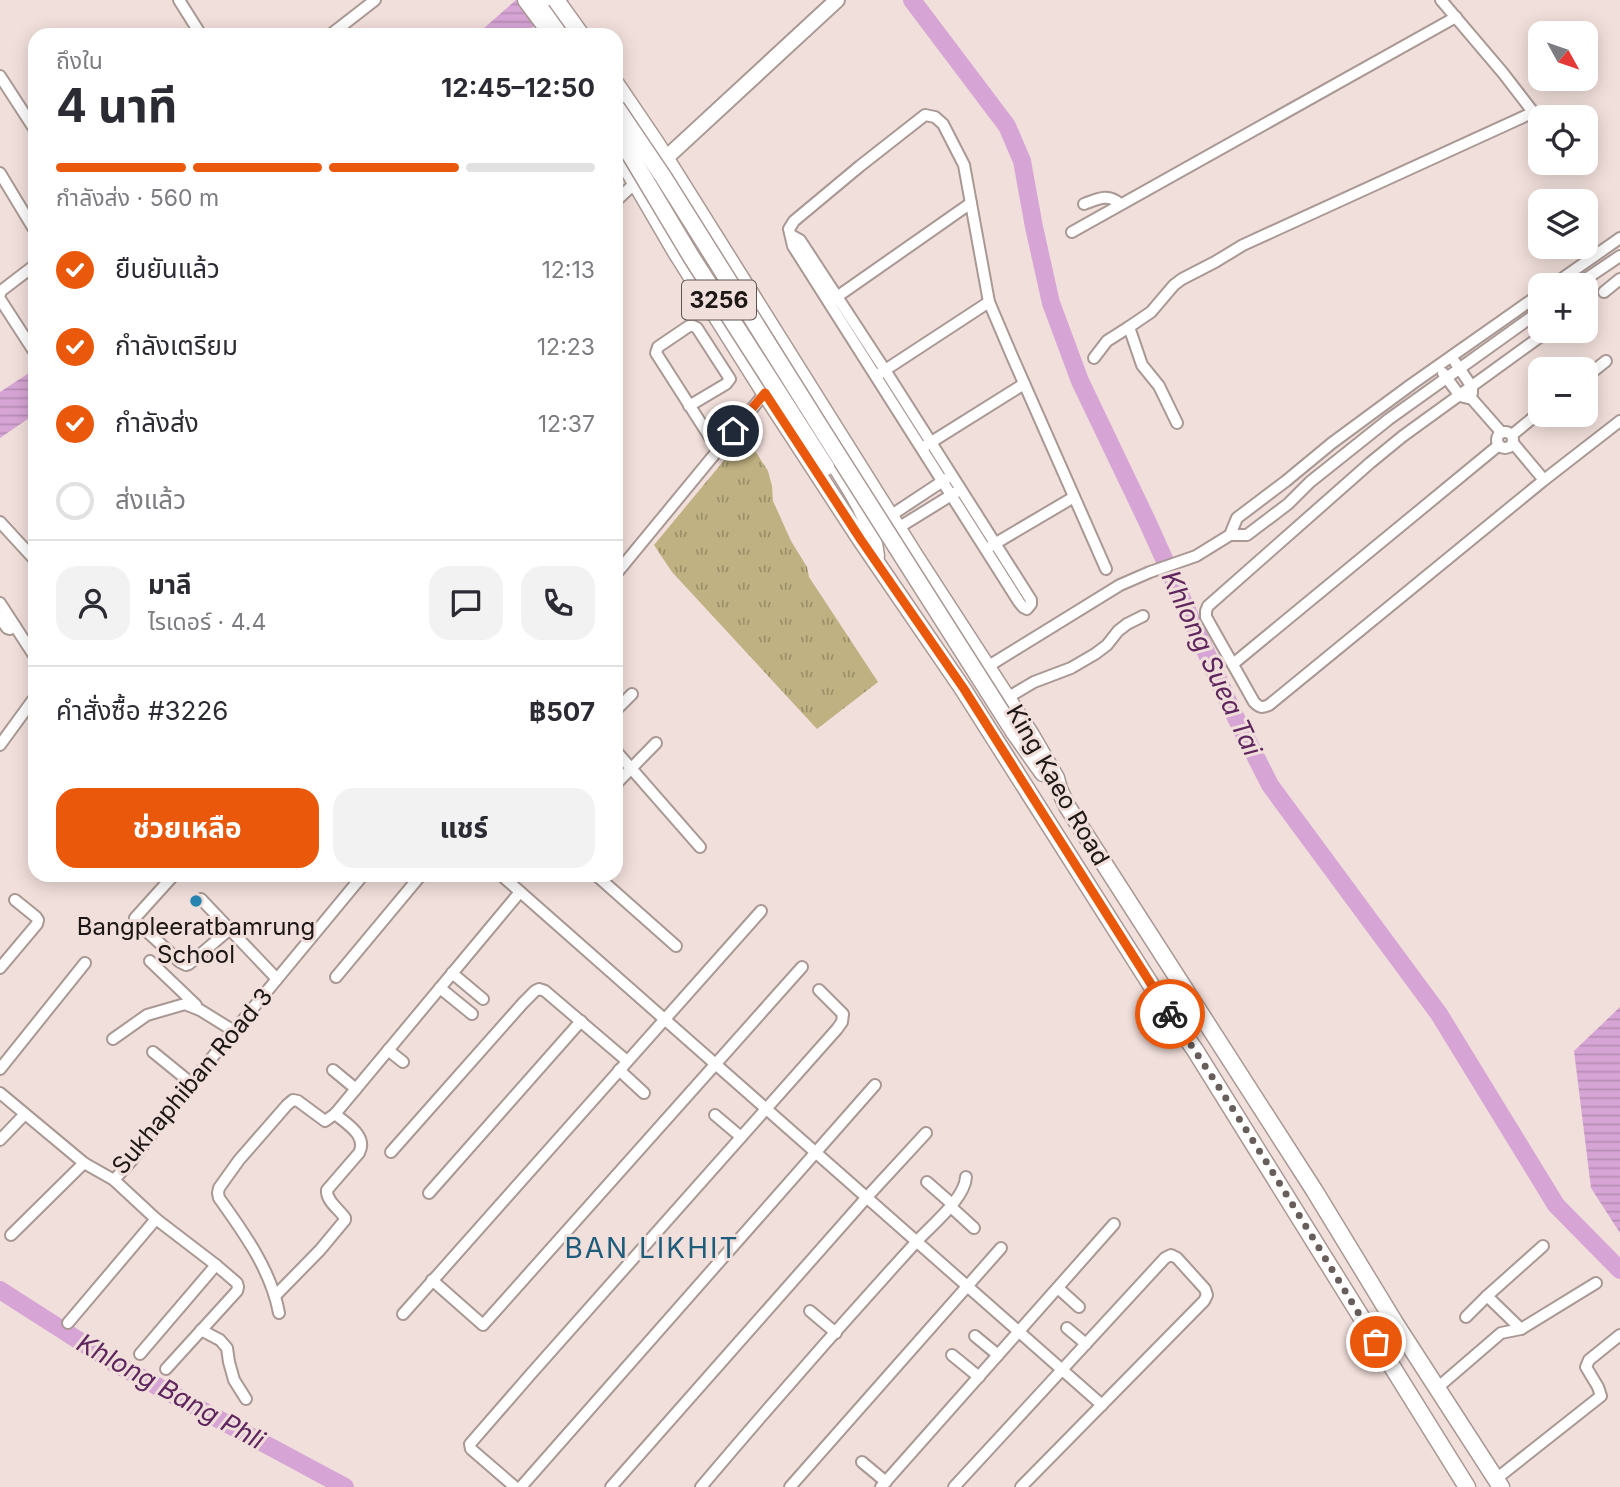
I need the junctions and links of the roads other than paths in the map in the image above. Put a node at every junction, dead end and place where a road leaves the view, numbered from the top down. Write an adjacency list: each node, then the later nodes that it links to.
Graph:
1 (179, 0): 10 (street)
2 (374, 0): 11 (street)
3 (514, 0): 12 (main road)
4 (526, 0): 13 (main road)
5 (541, 0): 14 (main road)
6 (556, 0): 15 (main road, bridge)
7 (837, 0): 26 (main road)
8 (1441, 0): 9 (street)
9 (1456, 17): 19 (street); 31 (street)
10 (197, 28)
11 (339, 28)
12 (533, 28)
13 (547, 28)
14 (563, 28)
15 (578, 28)
16 (623, 80): 24 (main road)
17 (2, 82): 22 (street)
18 (623, 105): 24 (main road, King Kaeo Road / 3256)
19 (1528, 105)
20 (623, 106): 102 (main road, 3256, bridge)
21 (1528, 120): 46 (street)
22 (28, 121)
23 (623, 143): 80 (main road, 3256, bridge)
24 (656, 143): 26 (main road, King Kaeo Road / 3256)
25 (623, 149): 80 (main road, 3256)
26 (666, 158): 78 (main road, King Kaeo Road / 3256)
27 (626, 170): 59 (main road, King Kaeo Road / 3256)
28 (0, 173): 32 (street)
29 (971, 203): 42 (street); 42 (street); 43 (street)
30 (1084, 204): 31 (street)
31 (1120, 204): 33 (street)
32 (28, 219)
33 (1072, 232)
34 (1620, 238): 37 (street)
35 (1620, 256): 38 (street)
36 (28, 270): 41 (street)
37 (1570, 273)
38 (1595, 273)
39 (1620, 279): 40 (street)
40 (1604, 292)
41 (0, 297): 47 (street)
42 (833, 300): 55 (street)
43 (989, 302): 55 (street); 57 (street)
44 (1528, 303): 49 (street)
45 (1528, 319): 53 (street)
46 (1129, 327): 50 (street); 65 (street)
47 (28, 341)
48 (1532, 343): 58 (street)
49 (1452, 357): 52 (street); 53 (street)
50 (1094, 358)
51 (1605, 361): 54 (street)
52 (1439, 366): 56 (street); 71 (street)
53 (1459, 367): 56 (street); 58 (street)
54 (1598, 367)
55 (881, 373): 67 (street)
56 (1446, 377): 60 (street); 74 (street)
57 (1024, 384): 67 (street); 75 (street)
58 (1472, 387): 60 (street); 61 (street)
59 (765, 393): 68 (street); 83 (main road, King Kaeo Road / 3256)
60 (1460, 396): 61 (street); 91 (street)
61 (1472, 399): 66 (street)
62 (690, 407): 62 (street); 68 (street)
63 (1528, 421): 66 (street)
64 (1620, 421): 70 (street)
65 (1177, 423)
66 (1508, 437): 70 (street); 91 (street)
67 (926, 445): 69 (street)
68 (718, 450): 84 (street)
69 (947, 478): 72 (street); 73 (street)
70 (1544, 480): 91 (street)
71 (1286, 481): 74 (street); 79 (street)
72 (956, 492): 76 (street); 81 (street)
73 (927, 493): 76 (street); 78 (street)
74 (1296, 496): 79 (street)
75 (1074, 497): 81 (street); 85 (street)
76 (934, 505): 78 (street)
77 (0, 522): 82 (street)
78 (894, 522): 92 (main road, King Kaeo Road / 3256)
79 (1230, 535): 92 (street)
80 (873, 540): 83 (main road, 3256)
81 (990, 547): 81 (street)
82 (28, 552)
83 (876, 562): 195 (main road, King Kaeo Road / 3256)
84 (623, 565)
85 (1107, 569)
86 (0, 603): 89 (street)
87 (1143, 616): 94 (street)
88 (0, 618): 89 (street)
89 (15, 626): 90 (street)
90 (28, 646)
91 (1233, 664)
92 (987, 667): 94 (main road, King Kaeo Road / 3256)
93 (632, 694): 95 (street)
94 (1007, 698): 102 (main road, King Kaeo Road / 3256)
95 (623, 703)
96 (28, 707): 98 (street)
97 (656, 743): 100 (street)
98 (0, 745)
99 (623, 760): 100 (street)
100 (630, 769): 101 (street); 103 (street)
101 (623, 776)
102 (1062, 797): 191 (main road, King Kaeo Road / 3256)
103 (700, 848)
104 (167, 882): 113 (street)
105 (357, 882): 121 (street, Sukhaphiban Road 3)
106 (415, 882): 120 (street)
107 (509, 882): 109 (street)
108 (604, 882): 114 (street)
109 (520, 892): 119 (street); 127 (street)
110 (201, 899): 113 (street)
111 (15, 900): 118 (street)
112 (761, 911): 127 (street)
113 (230, 929): 121 (street)
114 (676, 946)
115 (150, 961): 125 (street)
116 (85, 963): 136 (street)
117 (802, 967): 135 (street)
118 (0, 968)
119 (452, 973): 122 (street); 124 (street)
120 (336, 977)
121 (277, 979): 129 (street, Sukhaphiban Road 3)
122 (440, 988): 126 (street); 131 (street)
123 (818, 990): 144 (street)
124 (483, 999)
125 (200, 1010): 129 (street); 130 (street)
126 (472, 1014)
127 (665, 1019): 133 (street); 135 (street)
128 (581, 1021): 133 (street); 151 (street); 157 (street)
129 (234, 1031): 139 (street, Sukhaphiban Road 3)
130 (113, 1039)
131 (388, 1050): 134 (street); 141 (street)
132 (153, 1052): 139 (street)
133 (628, 1061): 138 (street)
134 (403, 1062)
135 (717, 1065): 144 (street); 168 (street)
136 (0, 1069)
137 (333, 1070): 141 (street)
138 (619, 1070): 143 (street); 168 (street)
139 (191, 1083): 155 (street, Sukhaphiban Road 3)
140 (876, 1085): 152 (street)
141 (356, 1089): 146 (street)
142 (0, 1093): 145 (street, Sukhaphiban Road 3)
143 (644, 1093)
144 (766, 1108): 149 (street); 152 (street)
145 (25, 1114): 150 (street); 153 (street, Sukhaphiban Road 3)
146 (335, 1114): 172 (street); 172 (street)
147 (715, 1115): 149 (street)
148 (926, 1133): 158 (street)
149 (741, 1137): 202 (street)
150 (0, 1140)
151 (391, 1152)
152 (816, 1152): 158 (street); 203 (street)
153 (84, 1163): 155 (street, Sukhaphiban Road 3); 163 (street)
154 (966, 1177): 159 (street)
155 (114, 1180): 160 (street)
156 (928, 1182): 159 (street)
157 (429, 1193)
158 (867, 1197): 164 (street); 204 (street)
159 (951, 1205): 162 (street); 164 (street)
160 (156, 1219): 167 (street); 179 (street)
161 (1114, 1224): 171 (street)
162 (974, 1228)
163 (11, 1235)
164 (917, 1241): 170 (street); 184 (street)
165 (1543, 1247): 173 (street)
166 (1001, 1248): 170 (street)
167 (216, 1265): 182 (street); 188 (street)
168 (432, 1280): 177 (street)
169 (1596, 1283): 181 (street)
170 (968, 1286): 183 (street); 206 (street)
171 (1058, 1288): 174 (street); 183 (street)
172 (276, 1295): 176 (street)
173 (1487, 1296): 178 (street); 181 (street)
174 (1079, 1307)
175 (810, 1311): 184 (street)
176 (279, 1313)
177 (403, 1314)
178 (1466, 1317)
179 (68, 1322)
180 (1068, 1328): 187 (street)
181 (1521, 1329): 196 (street)
182 (201, 1330): 192 (street); 197 (street)
183 (1019, 1331): 190 (street); 193 (street)
184 (836, 1333): 205 (street)
185 (1620, 1335): 200 (street)
186 (975, 1336): 190 (street)
187 (1086, 1345): 193 (street); 198 (street)
188 (141, 1354)
189 (953, 1355): 194 (street)
190 (998, 1355): 194 (street)
191 (1423, 1368): 195 (main road); 196 (main road, King Kaeo Road / 3256)
192 (166, 1369)
193 (1062, 1370): 198 (street); 207 (street)
194 (979, 1377): 201 (street)
195 (1402, 1383): 209 (main road, King Kaeo Road / 3256)
196 (1436, 1389): 200 (main road, King Kaeo Road / 3256)
197 (246, 1399)
198 (1102, 1405): 208 (street)
199 (862, 1462): 201 (street)
200 (1498, 1483)
201 (884, 1485)
202 (515, 1487)
203 (521, 1487)
204 (611, 1487)
205 (701, 1487)
206 (790, 1487)
207 (954, 1487)
208 (1021, 1487)
209 (1467, 1487)

